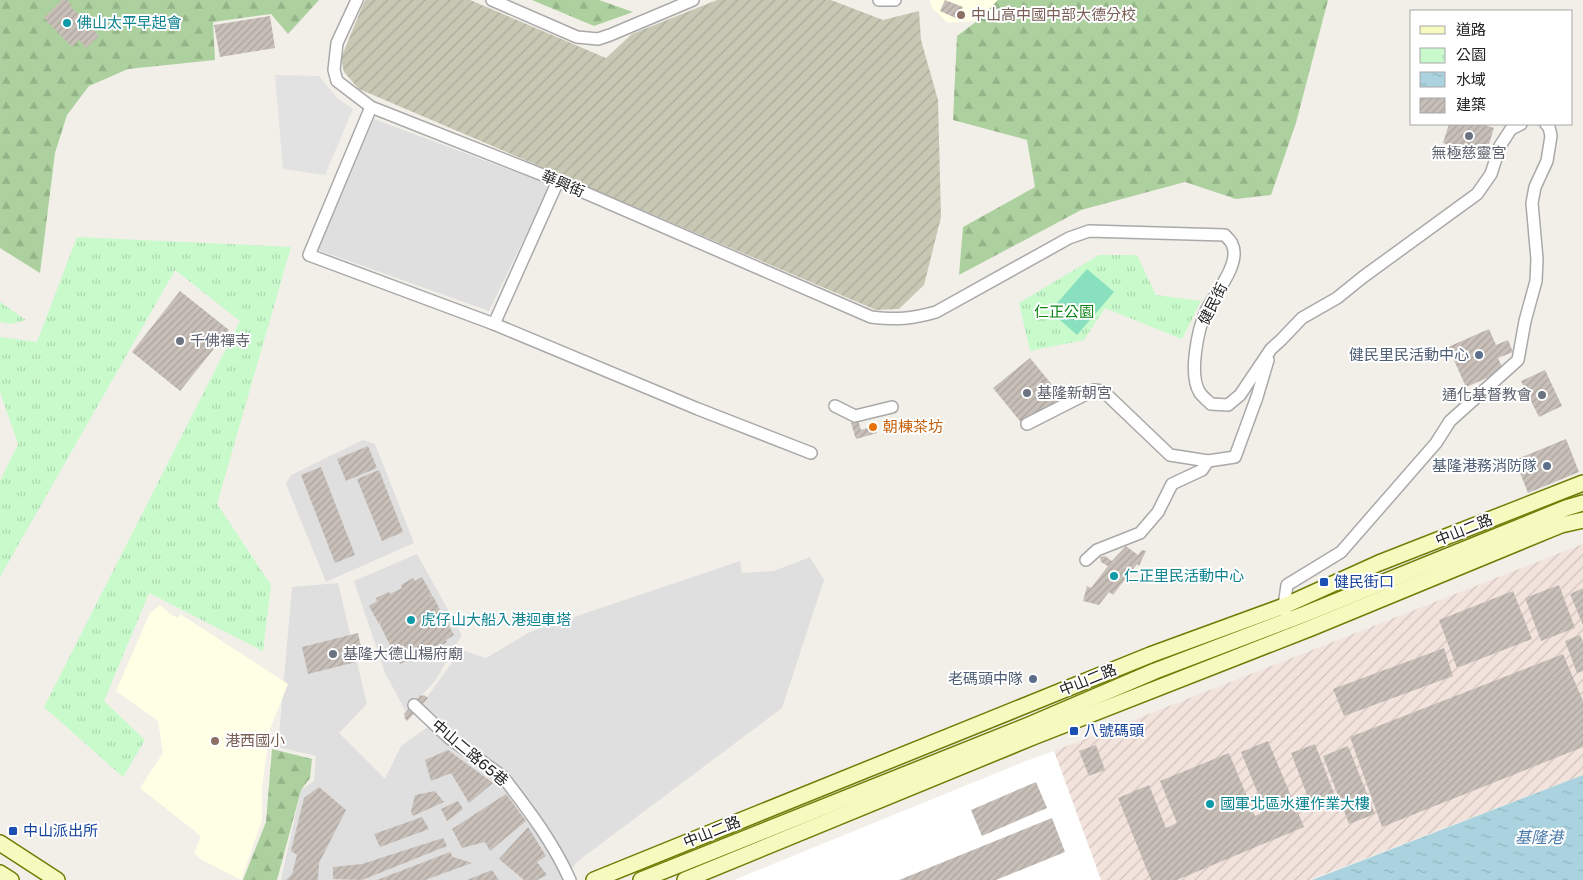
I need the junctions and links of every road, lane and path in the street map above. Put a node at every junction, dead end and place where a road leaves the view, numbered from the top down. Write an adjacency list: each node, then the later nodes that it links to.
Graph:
1 (357, 0): 6 (street, 華興街)
2 (492, 0): 3 (street)
3 (693, 0)
4 (879, 0): 5 (street)
5 (895, 0)
6 (371, 107): 9 (street, 華興街); 11 (street)
7 (1519, 125): 12 (street, 健民街)
8 (1548, 125): 22 (street)
9 (558, 181): 10 (street, 華興街); 11 (street)
10 (872, 317): 12 (street, 健民街)
11 (494, 324): 16 (street)
12 (1271, 349): 17 (street)
13 (835, 406): 14 (street)
14 (892, 407)
15 (1027, 424): 17 (street)
16 (811, 453)
17 (1208, 461): 21 (street)
18 (1583, 483): 22 (street, 中山二路)
19 (1583, 503): 22 (street, 中山二路)
20 (1583, 520): 22 (street, 中山二路)
21 (1086, 560)
22 (1288, 620): 29 (street, 中山二路); 30 (street, 中山二路); 31 (street)
23 (414, 705): 28 (street, 中山二路65巷)
24 (0, 843): 27 (street)
25 (0, 873): 26 (street)
26 (11, 880)
27 (57, 880)
28 (570, 880)
29 (594, 880)
30 (641, 880)
31 (685, 880)

